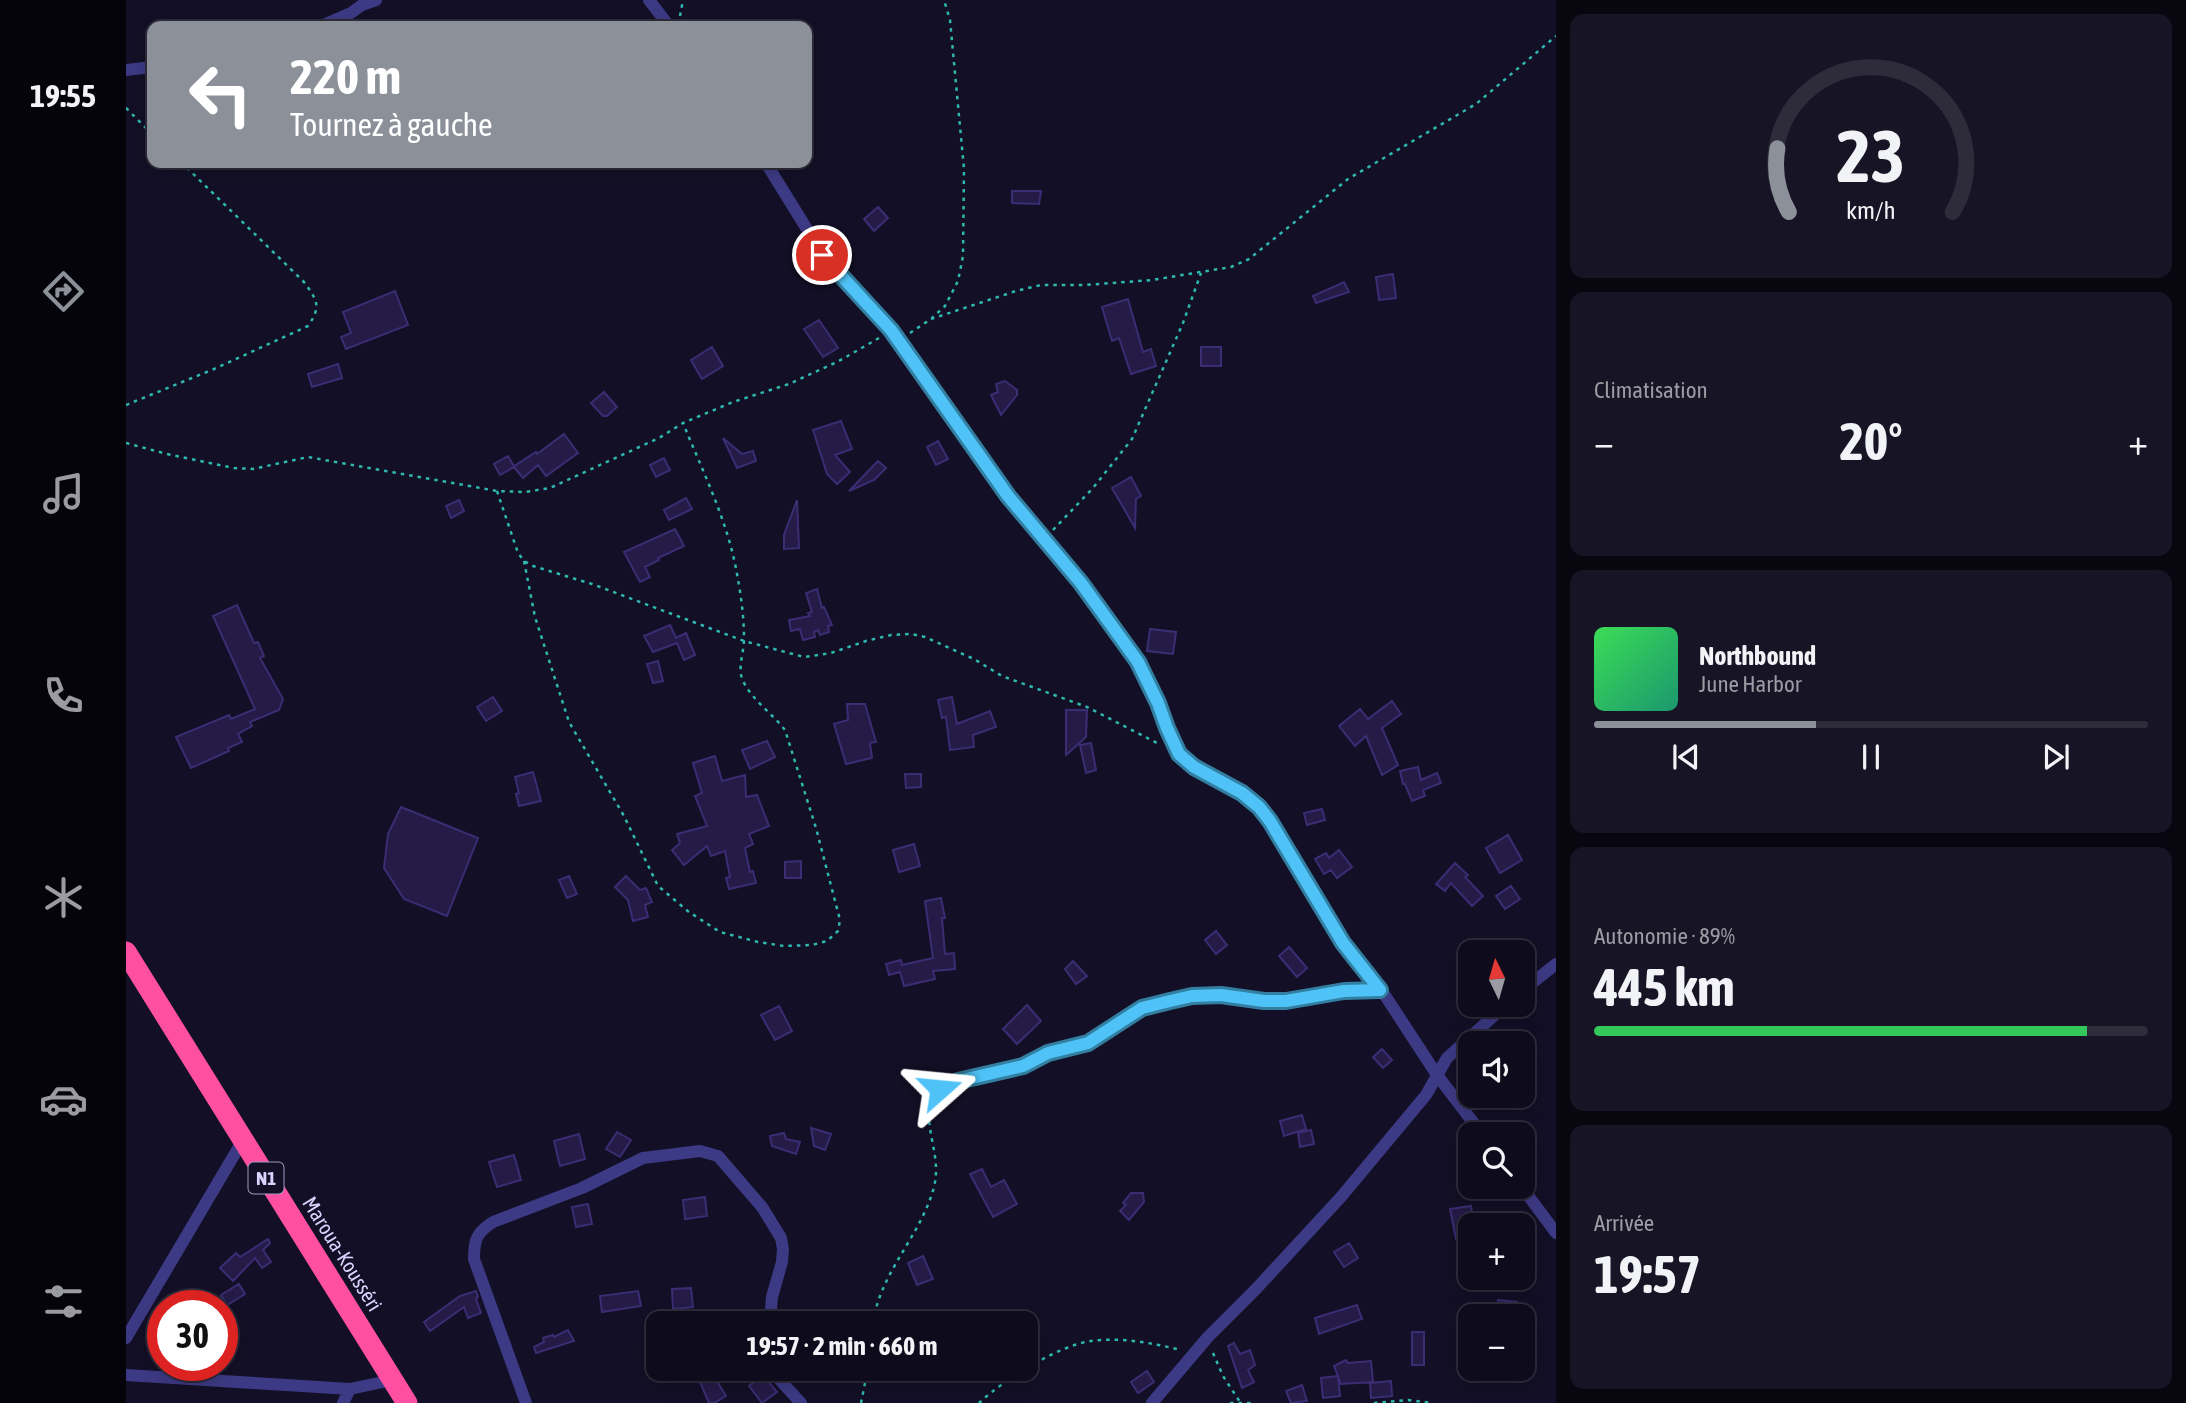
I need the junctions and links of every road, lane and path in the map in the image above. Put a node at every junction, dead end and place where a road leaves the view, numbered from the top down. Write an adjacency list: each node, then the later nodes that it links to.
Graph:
1 (376, 0): 5 (street)
2 (649, 0): 6 (street)
3 (683, 0): 7 (path)
4 (944, 0): 16 (path)
5 (333, 21)
6 (668, 21)
7 (672, 21)
8 (1556, 36): 15 (path)
9 (147, 68): 10 (street)
10 (126, 70)
11 (126, 108): 12 (path)
12 (147, 129)
13 (187, 168): 18 (path)
14 (769, 168): 17 (street)
15 (1201, 273): 16 (path); 22 (path)
16 (931, 319): 17 (path)
17 (894, 335): 19 (path); 22 (street)
18 (126, 405)
19 (683, 423): 21 (path); 24 (path)
20 (126, 443): 21 (path)
21 (497, 491): 23 (path)
22 (1045, 539): 25 (street)
23 (524, 561): 24 (path); 24 (path)
24 (744, 641): 25 (path)
25 (1179, 754): 29 (street)
26 (126, 952): 34 (highway, Maroua-Kousséri / N1)
27 (1556, 964): 28 (street)
28 (1535, 981)
29 (1380, 990): 31 (street); 32 (street)
30 (1493, 1017): 31 (street)
31 (1437, 1075): 33 (street); 39 (street)
32 (940, 1089): 38 (path)
33 (1473, 1122)
34 (243, 1140): 40 (street); 43 (highway, Maroua-Kousséri / N1)
35 (1531, 1199): 36 (street)
36 (1556, 1233)
37 (771, 1311): 50 (street)
38 (876, 1311)
39 (1208, 1337): 41 (street); 47 (path)
40 (126, 1338)
41 (1195, 1353): 53 (path); 54 (street)
42 (126, 1375): 46 (street)
43 (392, 1380): 46 (street); 49 (highway, Maroua-Kousséri / N1)
44 (781, 1381): 51 (street)
45 (865, 1381): 52 (path)
46 (350, 1390): 48 (street)
47 (1240, 1402): 55 (path); 56 (path)
48 (343, 1403)
49 (407, 1403)
50 (526, 1403)
51 (800, 1403)
52 (861, 1403)
53 (979, 1403)
54 (1152, 1403)
55 (1230, 1403)
56 (1254, 1403)
57 (1374, 1403): 58 (path)
58 (1433, 1403)

